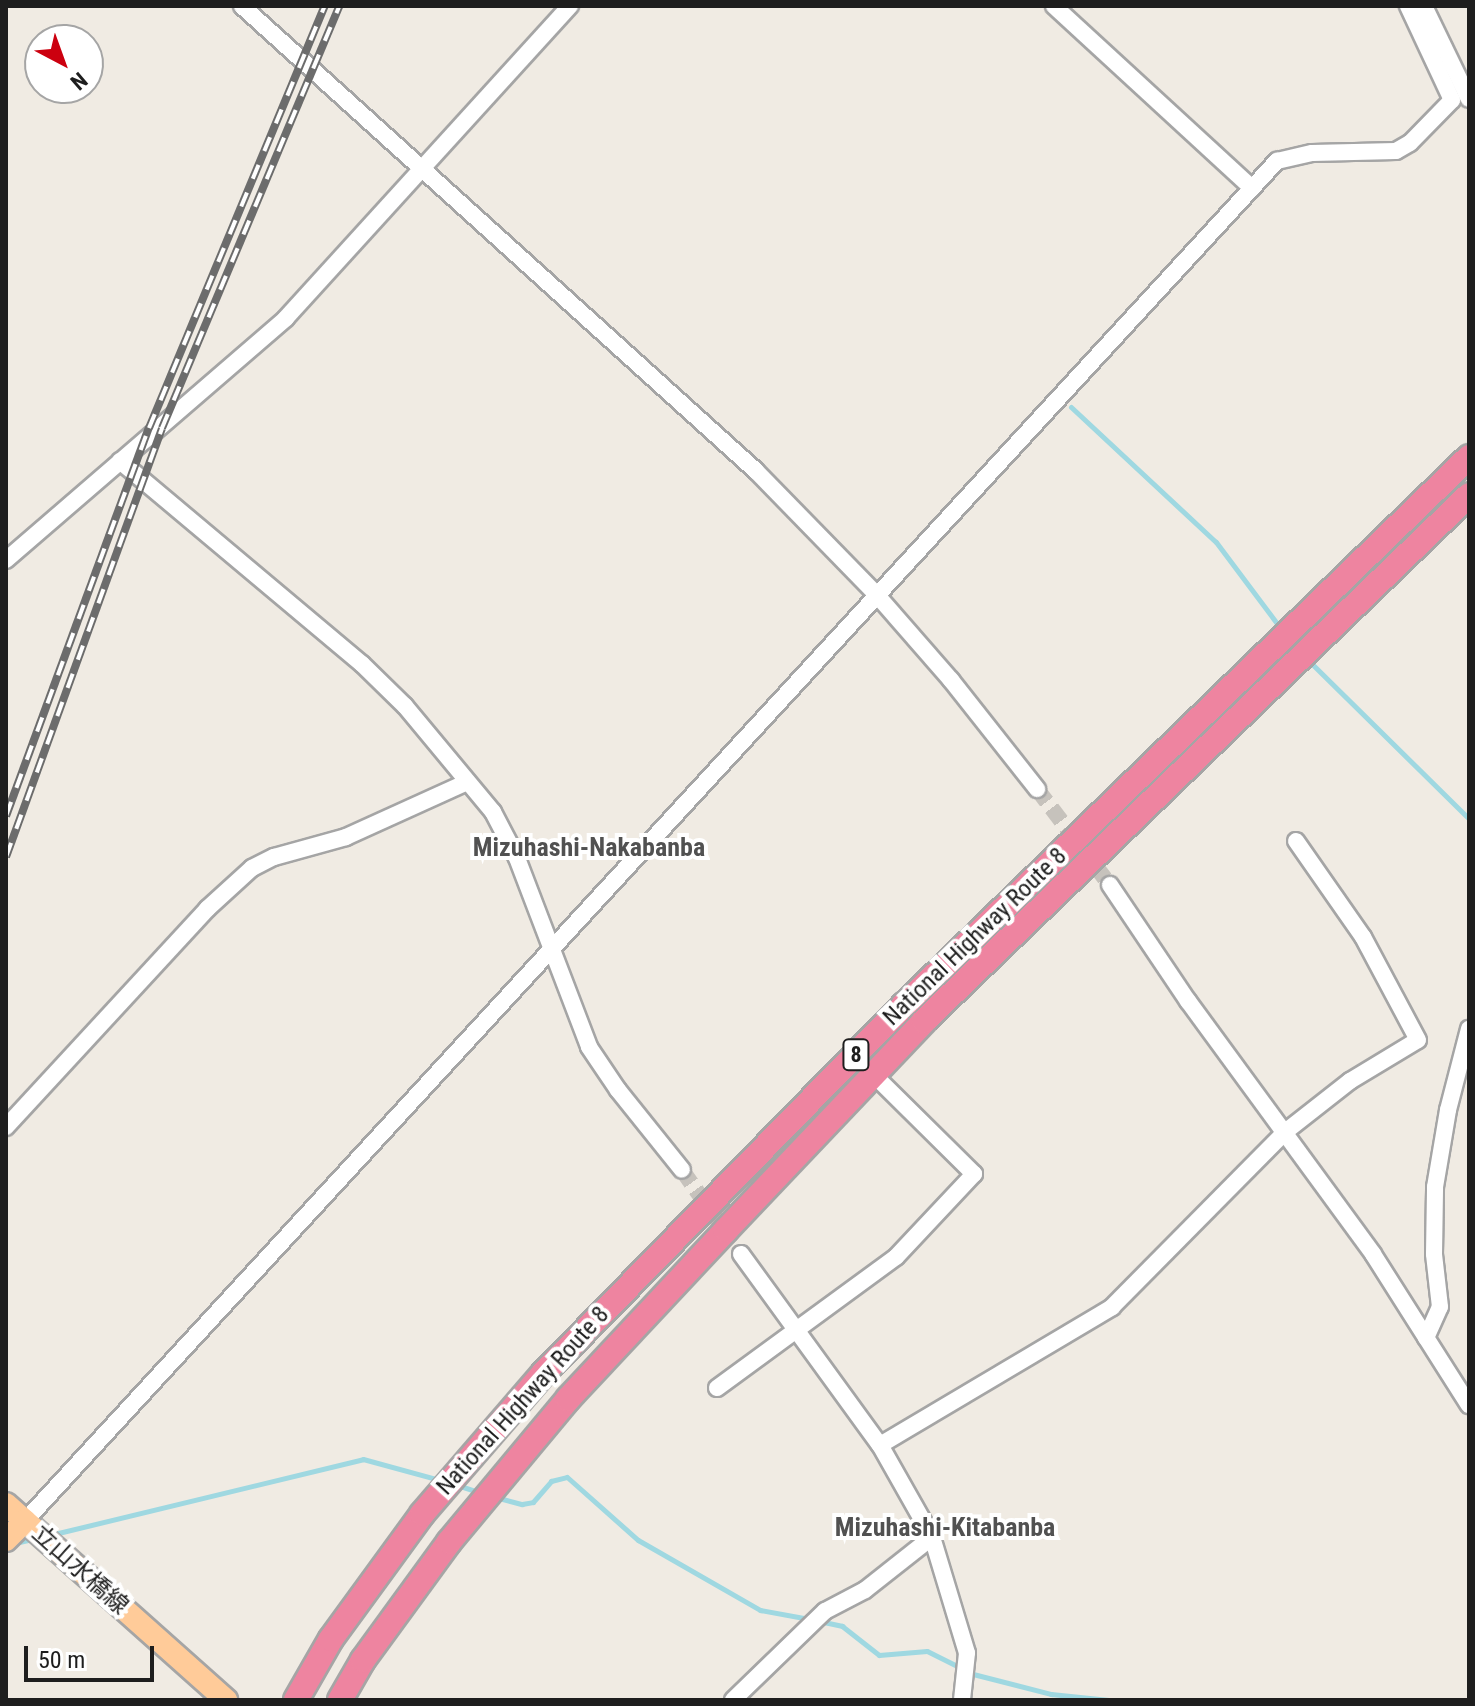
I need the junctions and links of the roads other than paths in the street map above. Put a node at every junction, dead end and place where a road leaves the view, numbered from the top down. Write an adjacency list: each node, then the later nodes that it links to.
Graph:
1 (242, 6): 7 (street)
2 (570, 6): 7 (street)
3 (1054, 6): 8 (street)
4 (1408, 6): 8 (street)
5 (1424, 6): 6 (street)
6 (1469, 99)
7 (422, 169): 10 (street); 13 (street)
8 (1252, 188): 13 (street)
9 (1469, 457): 35 (highway, National Highway Route 8 / 8)
10 (120, 461): 12 (street); 14 (street)
11 (1469, 495): 20 (highway, National Highway Route 8 / 8)
12 (6, 560)
13 (876, 594): 15 (street); 18 (street)
14 (467, 782): 18 (street); 21 (street)
15 (1037, 789)
16 (1296, 841): 22 (street)
17 (1110, 885): 22 (street)
18 (550, 951): 23 (street); 31 (street)
19 (1469, 1029): 26 (street)
20 (874, 1075): 25 (street); 36 (highway, National Highway Route 8 / 8)
21 (6, 1127)
22 (1285, 1132): 26 (street); 29 (street)
23 (682, 1170)
24 (741, 1254): 25 (street)
25 (797, 1329): 27 (street); 29 (street)
26 (1426, 1338): 28 (street)
27 (717, 1388)
28 (1469, 1405)
29 (880, 1445): 32 (street)
30 (6, 1504): 31 (main road, 立山水橋線)
31 (25, 1521): 33 (main road); 34 (main road, 立山水橋線)
32 (932, 1537): 37 (street); 38 (street)
33 (6, 1540)
34 (226, 1700)
35 (296, 1700)
36 (340, 1700)
37 (733, 1700)
38 (962, 1700)

